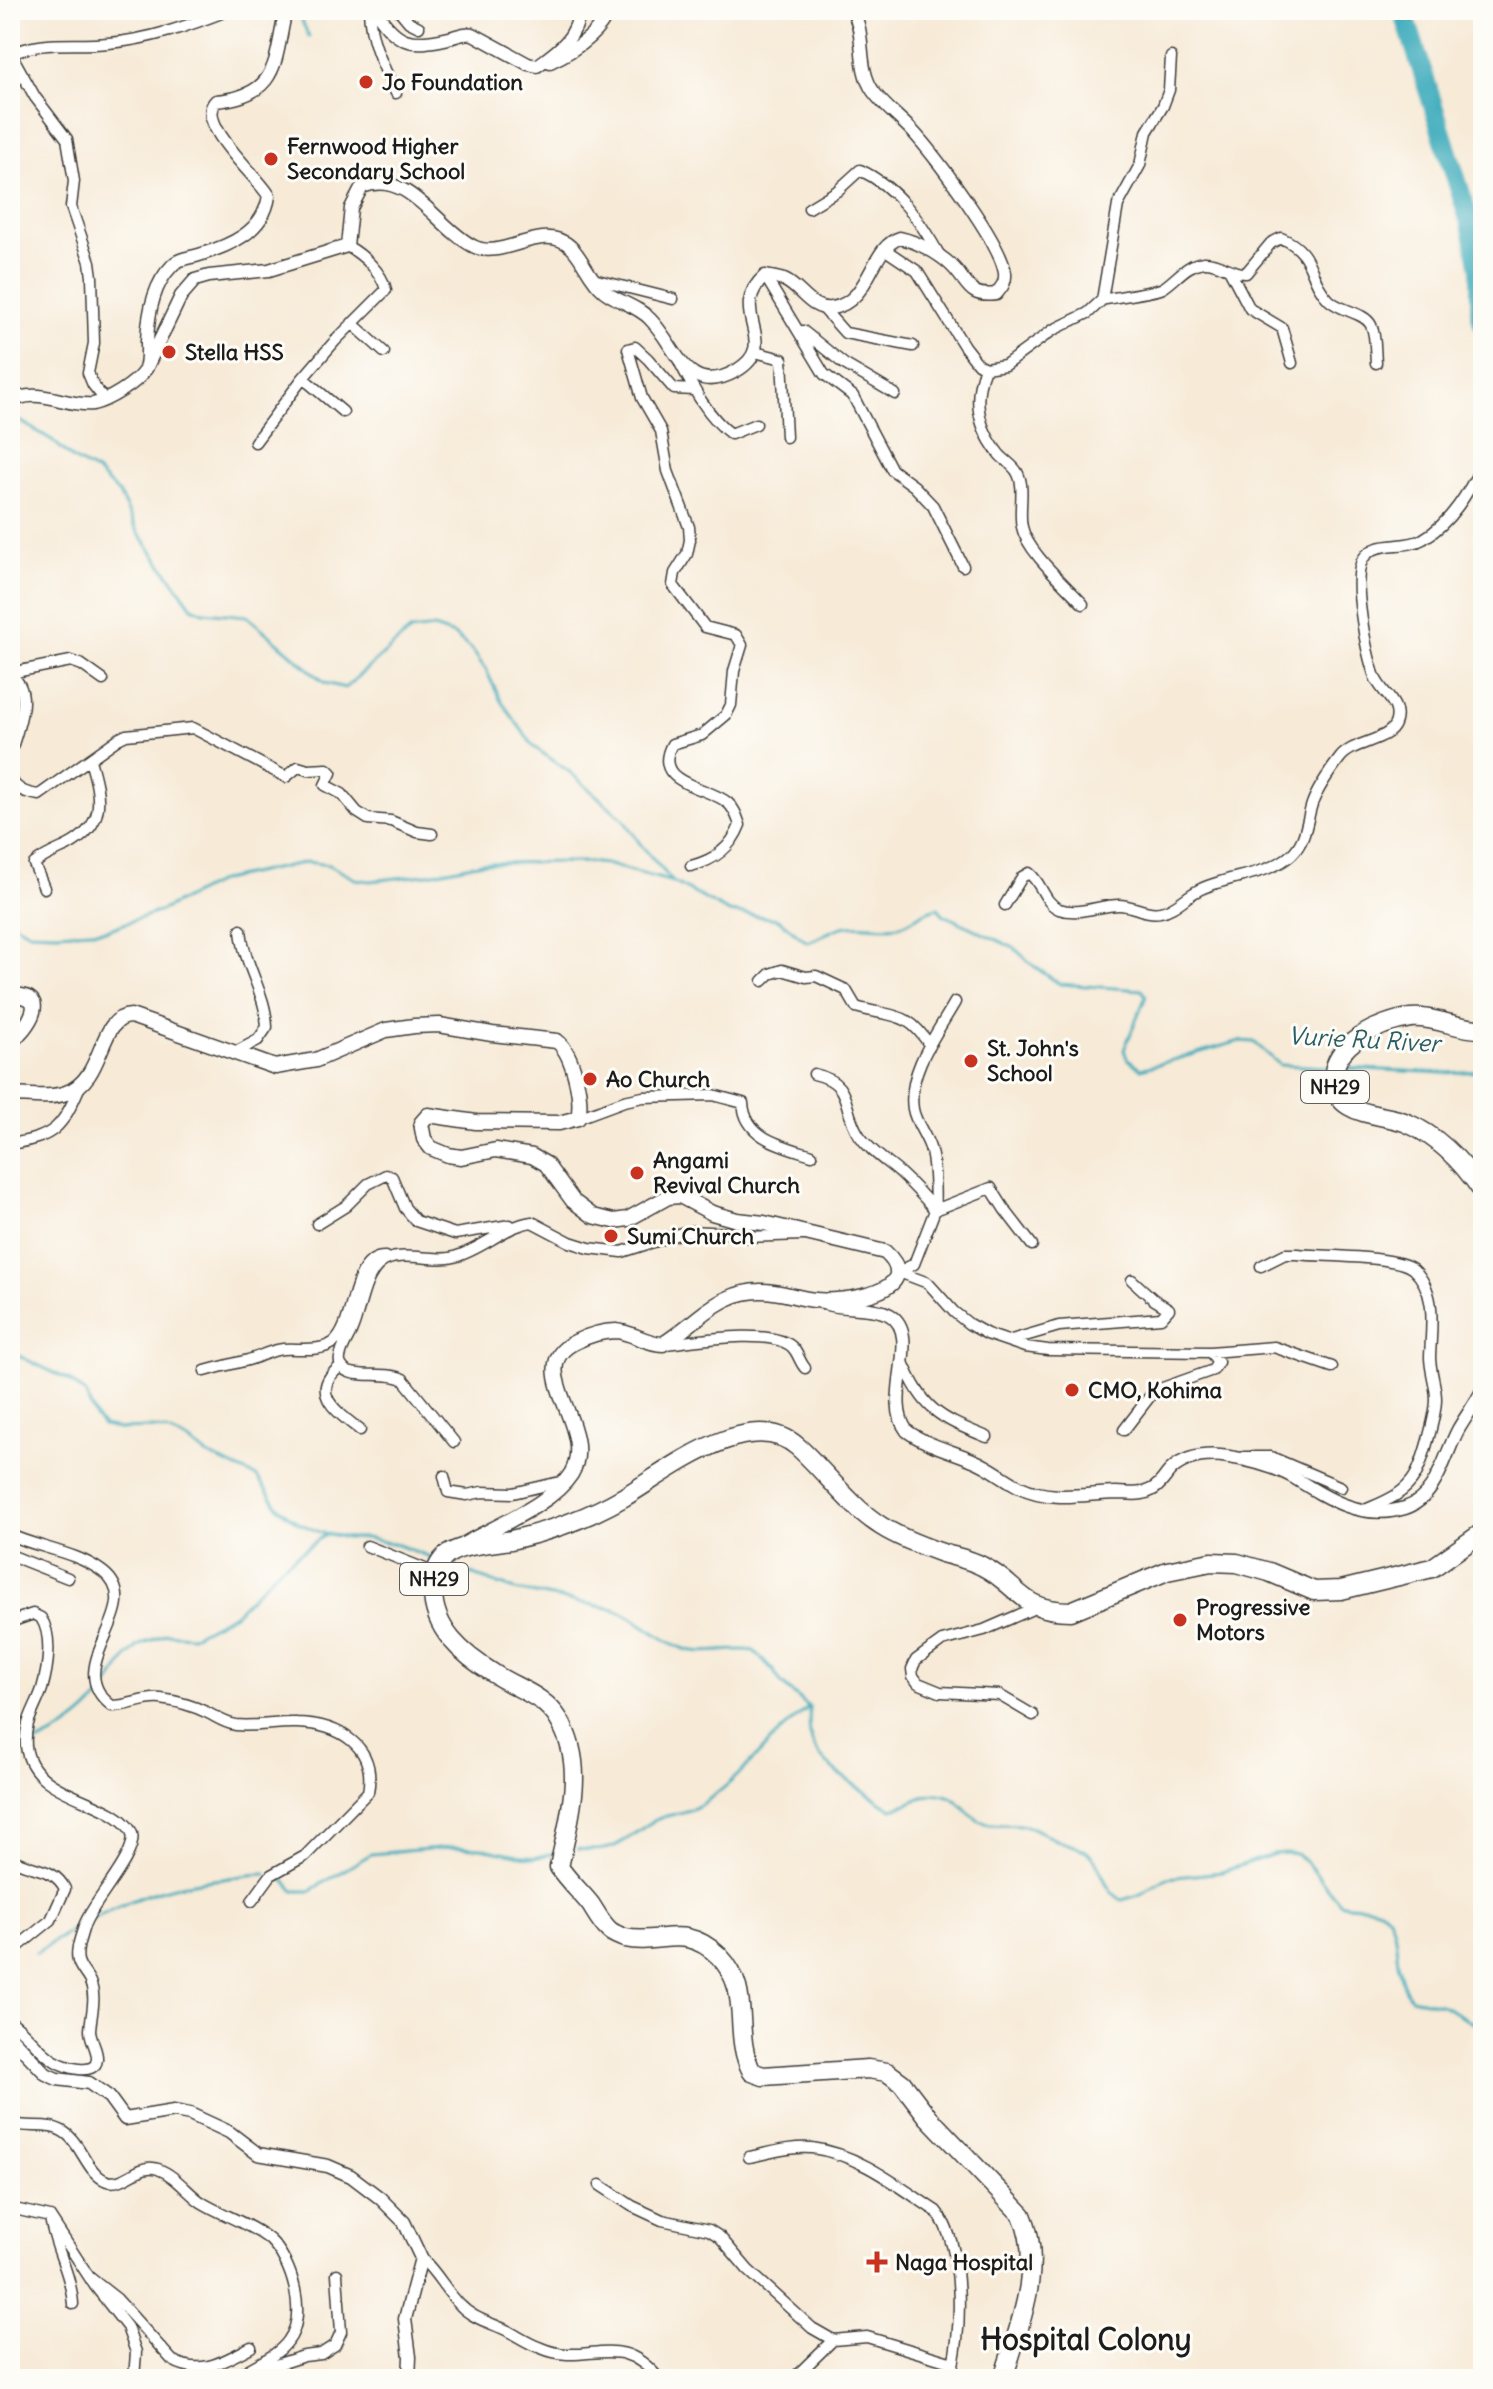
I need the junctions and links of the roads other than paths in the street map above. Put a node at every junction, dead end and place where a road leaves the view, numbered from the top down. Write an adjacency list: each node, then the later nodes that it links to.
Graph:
1 (229, 10): 9 (street)
2 (286, 10): 32 (street)
3 (399, 10): 8 (street)
4 (580, 10): 11 (street)
5 (609, 10): 11 (street)
6 (852, 10): 16 (street)
7 (377, 13): 11 (street); 12 (street)
8 (419, 27)
9 (10, 55): 36 (street)
10 (1171, 57): 21 (street)
11 (537, 66)
12 (396, 93)
13 (809, 208): 16 (street)
14 (347, 246): 19 (street); 24 (street); 32 (street)
15 (884, 249): 16 (street); 22 (street); 31 (street)
16 (941, 258)
17 (1230, 271): 21 (street); 29 (street); 30 (street)
18 (765, 276): 22 (street); 23 (street); 27 (street)
19 (593, 279): 20 (street); 28 (street)
20 (673, 299)
21 (1102, 300): 31 (street)
22 (822, 307): 25 (street)
23 (792, 322): 35 (street); 43 (street)
24 (352, 323): 26 (street); 33 (street)
25 (913, 346)
26 (384, 352)
27 (755, 352): 28 (street); 40 (street)
28 (679, 361): 34 (street)
29 (1292, 363)
30 (1376, 363)
31 (985, 368): 44 (street)
32 (146, 369): 36 (street)
33 (303, 378): 38 (street); 41 (street)
34 (694, 390): 39 (street); 51 (street)
35 (895, 394)
36 (105, 400): 37 (street)
37 (10, 403)
38 (343, 412)
39 (756, 424)
40 (786, 437)
41 (255, 442)
42 (1483, 464): 53 (street)
43 (963, 566)
44 (1083, 604)
45 (10, 674): 46 (street); 47 (street)
46 (103, 680)
47 (10, 755)
48 (90, 760): 49 (street); 50 (street); 52 (street)
49 (10, 779)
50 (432, 834)
51 (691, 866)
52 (44, 888)
53 (1005, 905)
54 (241, 930): 61 (street)
55 (763, 981): 60 (street)
56 (10, 996): 59 (main road)
57 (955, 1002): 60 (street)
58 (1483, 1029): 68 (highway, NH29)
59 (10, 1042)
60 (930, 1046): 69 (street)
61 (236, 1052): 63 (main road); 65 (main road)
62 (814, 1074): 69 (street)
63 (81, 1084): 64 (main road); 66 (street)
64 (10, 1095)
65 (578, 1118): 67 (street); 72 (main road)
66 (10, 1144)
67 (812, 1155)
68 (1483, 1192)
69 (935, 1210): 73 (street); 76 (street)
70 (524, 1223): 71 (street); 72 (street); 74 (street)
71 (317, 1224)
72 (809, 1234): 76 (main road)
73 (1032, 1245)
74 (391, 1258): 83 (street); 86 (street)
75 (1261, 1266): 96 (street)
76 (899, 1272): 78 (main road); 79 (street)
77 (1132, 1280): 79 (street)
78 (816, 1300): 80 (main road); 82 (street)
79 (1008, 1341): 81 (street)
80 (663, 1344): 85 (street); 94 (main road)
81 (1210, 1352): 84 (street); 89 (street)
82 (902, 1358): 90 (street); 92 (street)
83 (341, 1366): 88 (street); 91 (street)
84 (1332, 1367)
85 (805, 1368)
86 (205, 1371)
87 (1483, 1389): 96 (street)
88 (360, 1430)
89 (1124, 1430)
90 (987, 1437)
91 (454, 1442)
92 (1230, 1457): 95 (street); 96 (street)
93 (444, 1476): 94 (street)
94 (566, 1480): 100 (main road)
95 (1341, 1487)
96 (1363, 1510)
97 (1483, 1532): 104 (highway)
98 (10, 1535): 108 (street)
99 (367, 1546): 102 (street)
100 (454, 1550): 102 (highway, NH29); 104 (highway, NH29)
101 (10, 1555): 103 (street)
102 (435, 1573): 130 (highway, NH29)
103 (68, 1578)
104 (1037, 1607): 106 (street)
105 (10, 1622): 110 (street)
106 (1033, 1715)
107 (10, 1858): 109 (street)
108 (252, 1901)
109 (10, 1953)
110 (10, 2021)
111 (10, 2036): 117 (street)
112 (10, 2123): 125 (street)
113 (749, 2157): 123 (street)
114 (600, 2185): 121 (street)
115 (10, 2208): 116 (street)
116 (50, 2217): 119 (street); 120 (street)
117 (421, 2258): 126 (street); 127 (street)
118 (337, 2274): 125 (street)
119 (89, 2277): 122 (street); 124 (street)
120 (73, 2304)
121 (833, 2340): 123 (street); 128 (street)
122 (251, 2347)
123 (953, 2363): 129 (street)
124 (134, 2379)
125 (234, 2379)
126 (409, 2379)
127 (659, 2379)
128 (793, 2379)
129 (949, 2379)
130 (1003, 2379)

